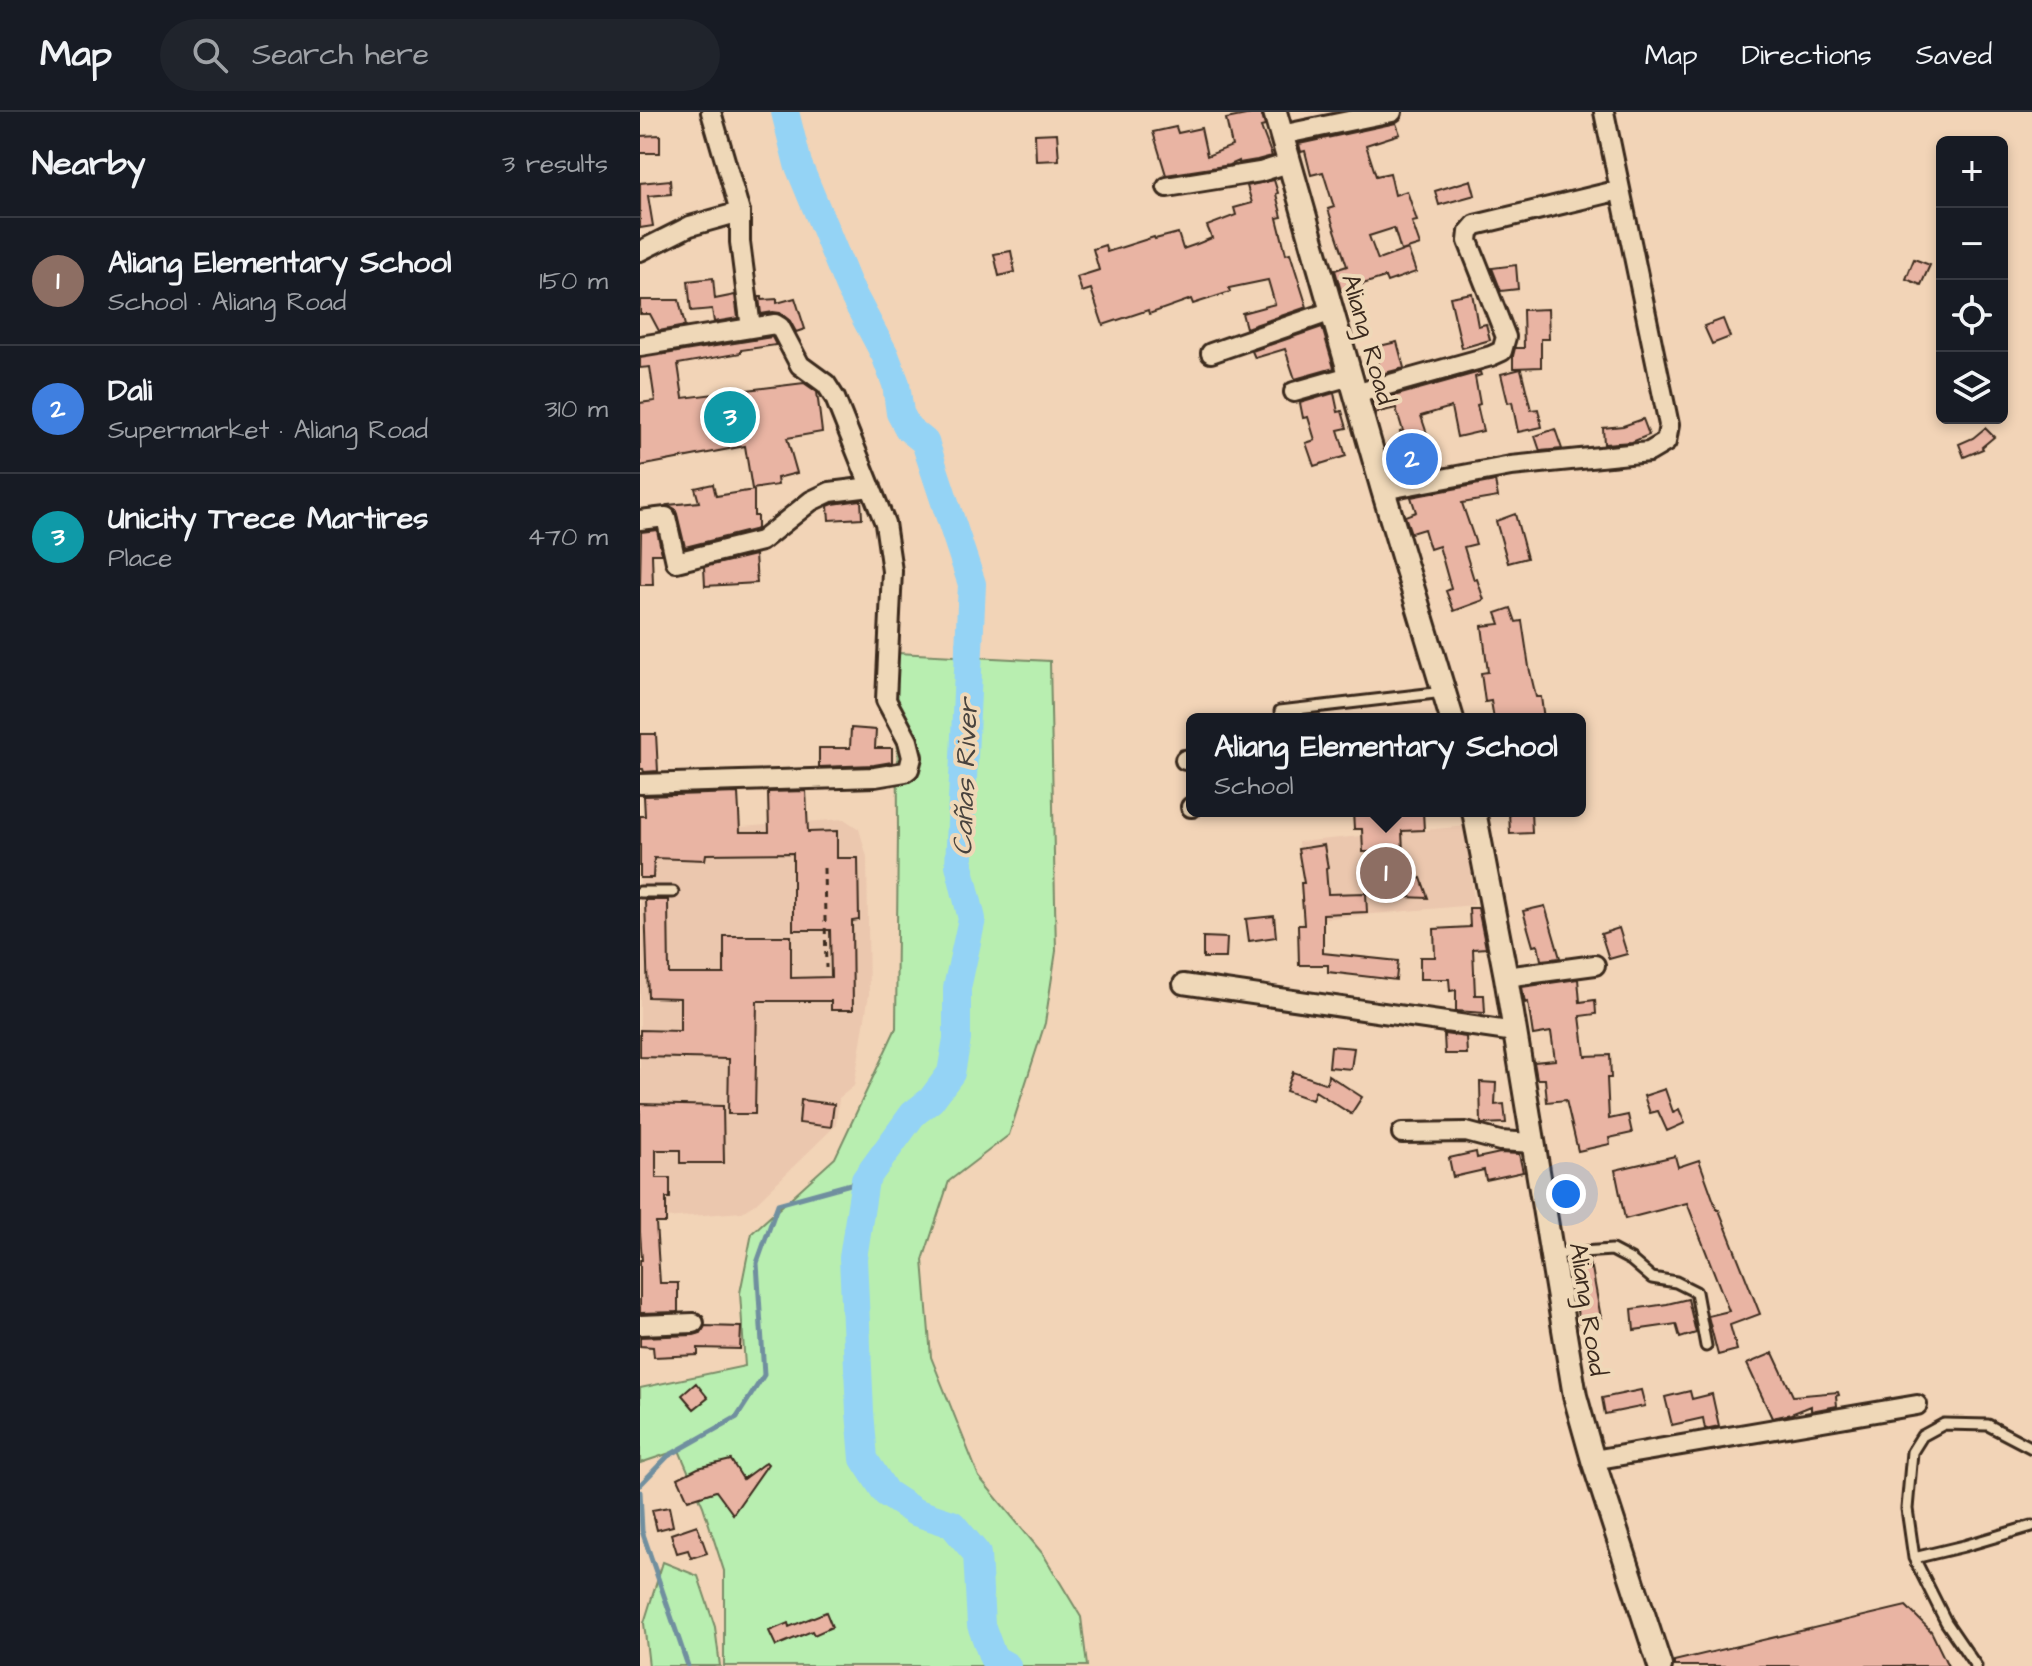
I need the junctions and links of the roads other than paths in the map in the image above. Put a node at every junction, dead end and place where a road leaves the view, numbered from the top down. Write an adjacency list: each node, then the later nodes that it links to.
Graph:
1 (711, 112): 9 (street)
2 (1275, 112): 5 (street, Aliang Road)
3 (1392, 112): 5 (street)
4 (1604, 112): 8 (street)
5 (1281, 135): 6 (street, Aliang Road)
6 (1289, 163): 7 (street); 11 (street, Aliang Road)
7 (1167, 187)
8 (1620, 190): 15 (street); 18 (street)
9 (740, 212): 10 (street); 12 (street)
10 (640, 251)
11 (1332, 311): 14 (street); 15 (street, Aliang Road)
12 (751, 328): 13 (street); 17 (street)
13 (640, 346)
14 (1211, 353)
15 (1353, 385): 16 (street); 18 (street, Aliang Road)
16 (1294, 392)
17 (871, 487): 19 (street); 23 (street)
18 (1383, 490): 20 (street, Aliang Road)
19 (640, 520)
20 (1444, 692): 21 (lane); 22 (street, Aliang Road)
21 (1280, 711)
22 (1450, 713)
23 (640, 784)
24 (1475, 817): 28 (street, Aliang Road)
25 (640, 892): 26 (lane)
26 (673, 892)
27 (1595, 965): 28 (street)
28 (1506, 977): 30 (street, Aliang Road)
29 (1183, 984): 30 (street)
30 (1515, 1032): 32 (street, Aliang Road)
31 (1402, 1133): 32 (street)
32 (1533, 1143): 33 (street, Aliang Road)
33 (1552, 1254): 36 (lane); 39 (street, Aliang Road)
34 (694, 1323): 35 (street)
35 (640, 1325)
36 (1706, 1346)
37 (1917, 1405): 39 (street)
38 (2032, 1448): 41 (lane)
39 (1593, 1460): 42 (street, Aliang Road)
40 (2032, 1526): 41 (lane)
41 (1914, 1558): 43 (lane)
42 (1660, 1666)
43 (1976, 1666)

